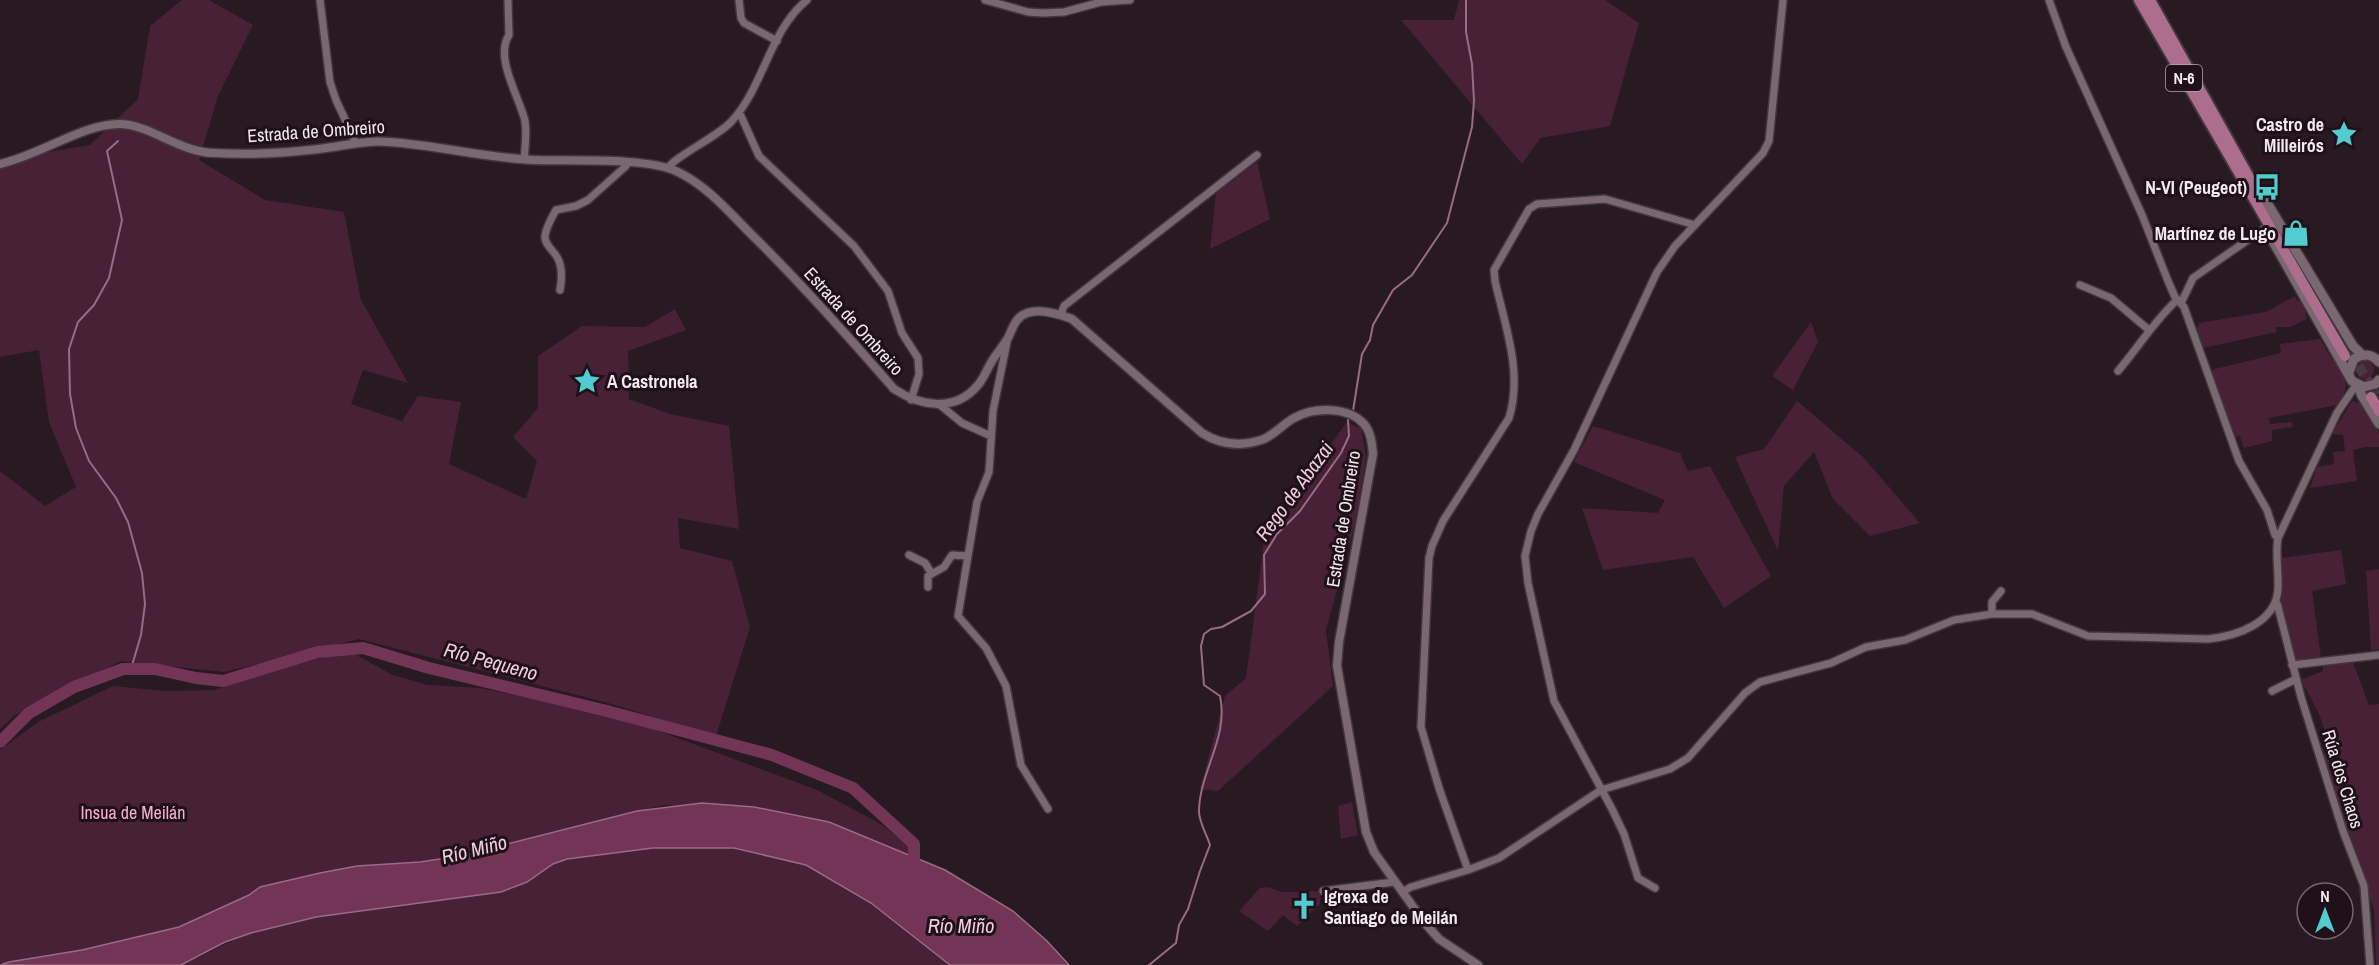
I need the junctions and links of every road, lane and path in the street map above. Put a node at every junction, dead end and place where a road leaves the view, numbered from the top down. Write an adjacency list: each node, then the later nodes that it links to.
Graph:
1 (320, 0): 13 (street)
2 (508, 0): 16 (street)
3 (739, 0): 11 (street)
4 (807, 0): 11 (street)
5 (985, 0): 6 (street)
6 (1130, 0)
7 (1783, 0): 20 (street)
8 (2139, 0): 14 (highway, N-6)
9 (2150, 0): 14 (highway, N-6)
10 (2050, 1): 24 (street)
11 (777, 41): 12 (street)
12 (738, 114): 19 (street); 34 (street)
13 (356, 142): 16 (street, Estrada de Ombreiro); 18 (street, Estrada de Ombreiro)
14 (2231, 153): 21 (main road); 28 (highway, N-6)
15 (1257, 155): 25 (street)
16 (524, 159): 17 (street, Estrada de Ombreiro)
17 (627, 163): 19 (street, Estrada de Ombreiro); 23 (street)
18 (0, 164)
19 (668, 168): 34 (street, Estrada de Ombreiro)
20 (1695, 225): 51 (street); 53 (street)
21 (2265, 228): 24 (street); 30 (main road)
22 (2080, 285): 26 (street)
23 (560, 290)
24 (2179, 302): 26 (street); 39 (street)
25 (1061, 314): 27 (street); 54 (street, Estrada de Ombreiro)
26 (2149, 330): 29 (street)
27 (1007, 339): 35 (street); 38 (street)
28 (2365, 355): 30 (main road)
29 (2118, 371)
30 (2349, 372): 32 (main road)
31 (2379, 380): 32 (main road)
32 (2357, 385): 37 (main road); 39 (street)
33 (2375, 397): 36 (highway)
34 (911, 400): 35 (street, Estrada de Ombreiro)
35 (940, 405): 38 (street)
36 (2379, 411)
37 (2379, 424)
38 (991, 436): 41 (street)
39 (2278, 538): 45 (street, Rúa dos Chaos)
40 (909, 555): 42 (street)
41 (967, 556): 42 (street); 52 (street)
42 (932, 574): 43 (street)
43 (928, 587)
44 (2001, 591): 46 (street)
45 (2277, 603): 46 (street); 48 (street, Rúa dos Chaos)
46 (1992, 614): 51 (street)
47 (2379, 655): 48 (street)
48 (2292, 665): 49 (street, Rúa dos Chaos)
49 (2296, 679): 50 (street); 59 (street, Rúa dos Chaos)
50 (2272, 691)
51 (1601, 790): 53 (street); 55 (street)
52 (1048, 809)
53 (1468, 870): 57 (street)
54 (1394, 882): 56 (street); 57 (street, Estrada de Ombreiro)
55 (1655, 888)
56 (1323, 891)
57 (1402, 892): 58 (street, Estrada de Ombreiro)
58 (1478, 965)
59 (2370, 965)

